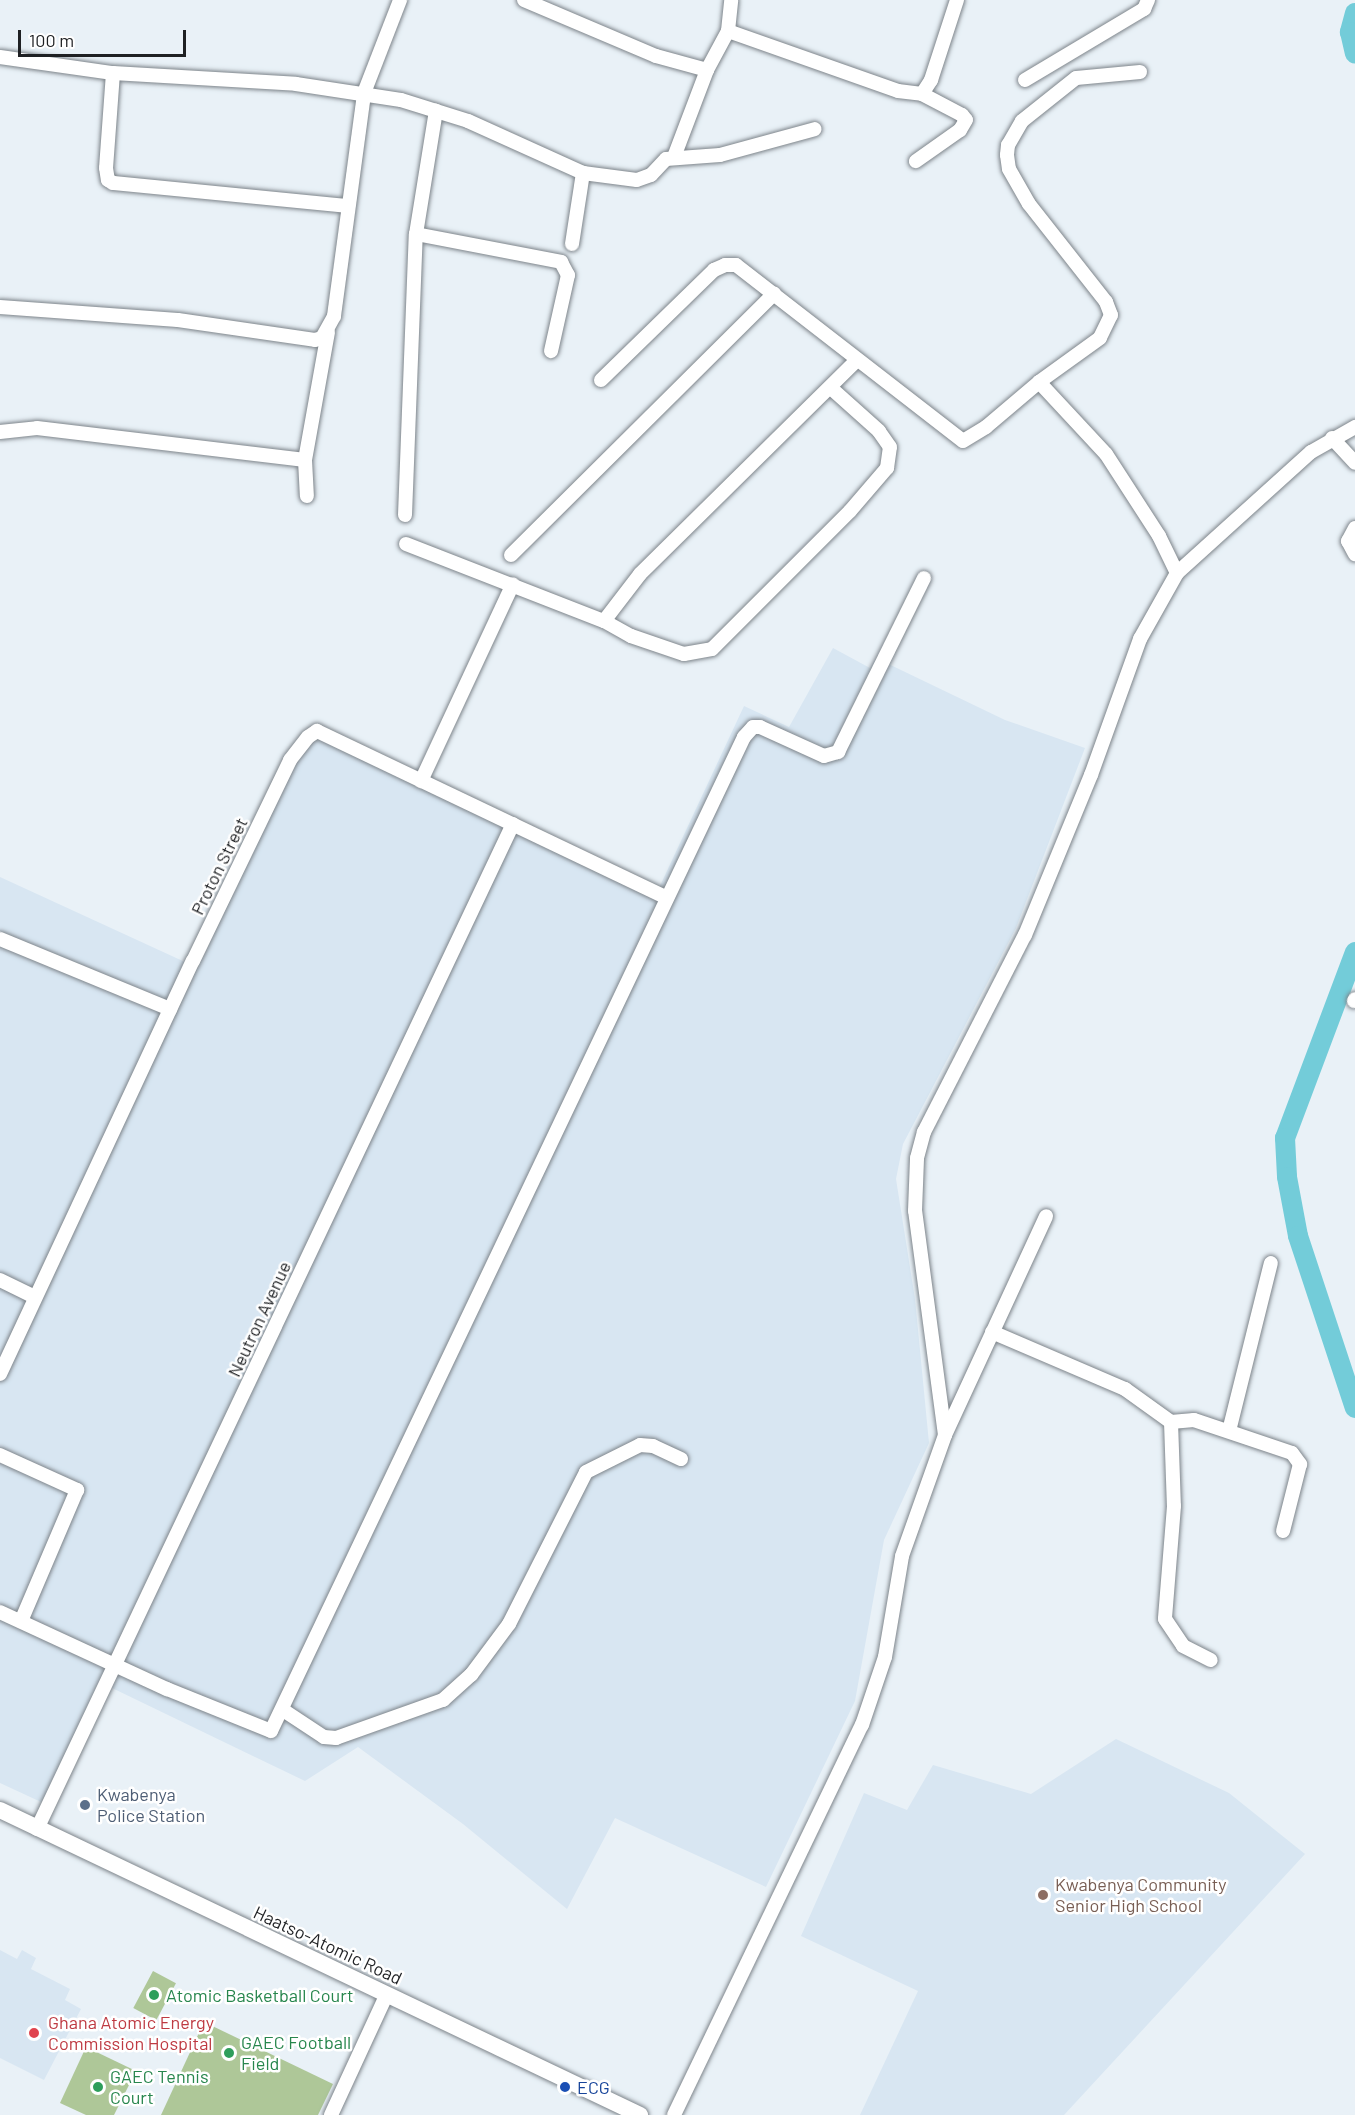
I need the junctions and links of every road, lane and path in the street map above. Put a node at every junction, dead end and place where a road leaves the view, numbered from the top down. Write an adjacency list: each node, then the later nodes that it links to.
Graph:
1 (400, 0): 12 (street)
2 (524, 0): 8 (street)
3 (731, 0): 6 (street)
4 (1148, 0): 11 (street)
5 (952, 1): 13 (street)
6 (728, 31): 8 (street); 13 (street)
7 (0, 57): 10 (street)
8 (707, 70): 16 (street)
9 (1140, 72): 28 (street)
10 (113, 73): 12 (street); 19 (street)
11 (1025, 80)
12 (363, 93): 14 (street); 19 (street)
13 (922, 94): 17 (street)
14 (436, 111): 18 (street); 20 (street)
15 (815, 129): 16 (street)
16 (674, 157): 18 (street)
17 (916, 161)
18 (583, 173): 21 (street)
19 (347, 206): 24 (street)
20 (416, 234): 25 (street); 36 (street)
21 (572, 244)
22 (774, 294): 26 (street); 27 (street); 40 (street)
23 (0, 307): 24 (street)
24 (328, 332): 33 (street)
25 (551, 351)
26 (856, 361): 28 (street); 29 (street)
27 (601, 380)
28 (1039, 382): 41 (street)
29 (832, 389): 44 (street); 44 (street)
30 (1355, 427): 32 (street)
31 (0, 432): 33 (street)
32 (1332, 438): 34 (street); 41 (street)
33 (305, 460): 35 (street)
34 (1355, 462)
35 (307, 496)
36 (405, 515)
37 (1355, 528): 39 (street)
38 (406, 544): 43 (street)
39 (1355, 554)
40 (511, 555)
41 (1178, 573): 58 (street)
42 (924, 578): 47 (street)
43 (513, 584): 44 (street); 45 (street)
44 (604, 621)
45 (421, 781): 46 (street, Proton Street); 49 (street, Proton Street)
46 (513, 824): 47 (street, Proton Street); 65 (street, Neutron Avenue)
47 (665, 897): 66 (street)
48 (0, 939): 49 (street)
49 (170, 1009): 53 (street, Proton Street)
50 (1046, 1216): 54 (street)
51 (1271, 1263): 57 (street)
52 (0, 1280): 53 (street)
53 (35, 1297): 55 (street, Proton Street)
54 (992, 1332): 56 (street); 58 (street)
55 (0, 1374)
56 (1171, 1422): 57 (street); 64 (street)
57 (1229, 1431): 61 (street)
58 (945, 1435): 72 (street)
59 (0, 1455): 63 (street)
60 (681, 1459): 66 (street)
61 (1283, 1531)
62 (0, 1611): 63 (street)
63 (21, 1621): 65 (street)
64 (1211, 1660)
65 (116, 1665): 66 (street); 68 (street, Neutron Avenue)
66 (283, 1710)
67 (0, 1810): 68 (main road, Haatso-Atomic Road)
68 (37, 1829): 69 (main road, Haatso-Atomic Road)
69 (387, 1994): 70 (street); 71 (main road, Haatso-Atomic Road)
70 (331, 2115)
71 (640, 2115)
72 (674, 2115)

